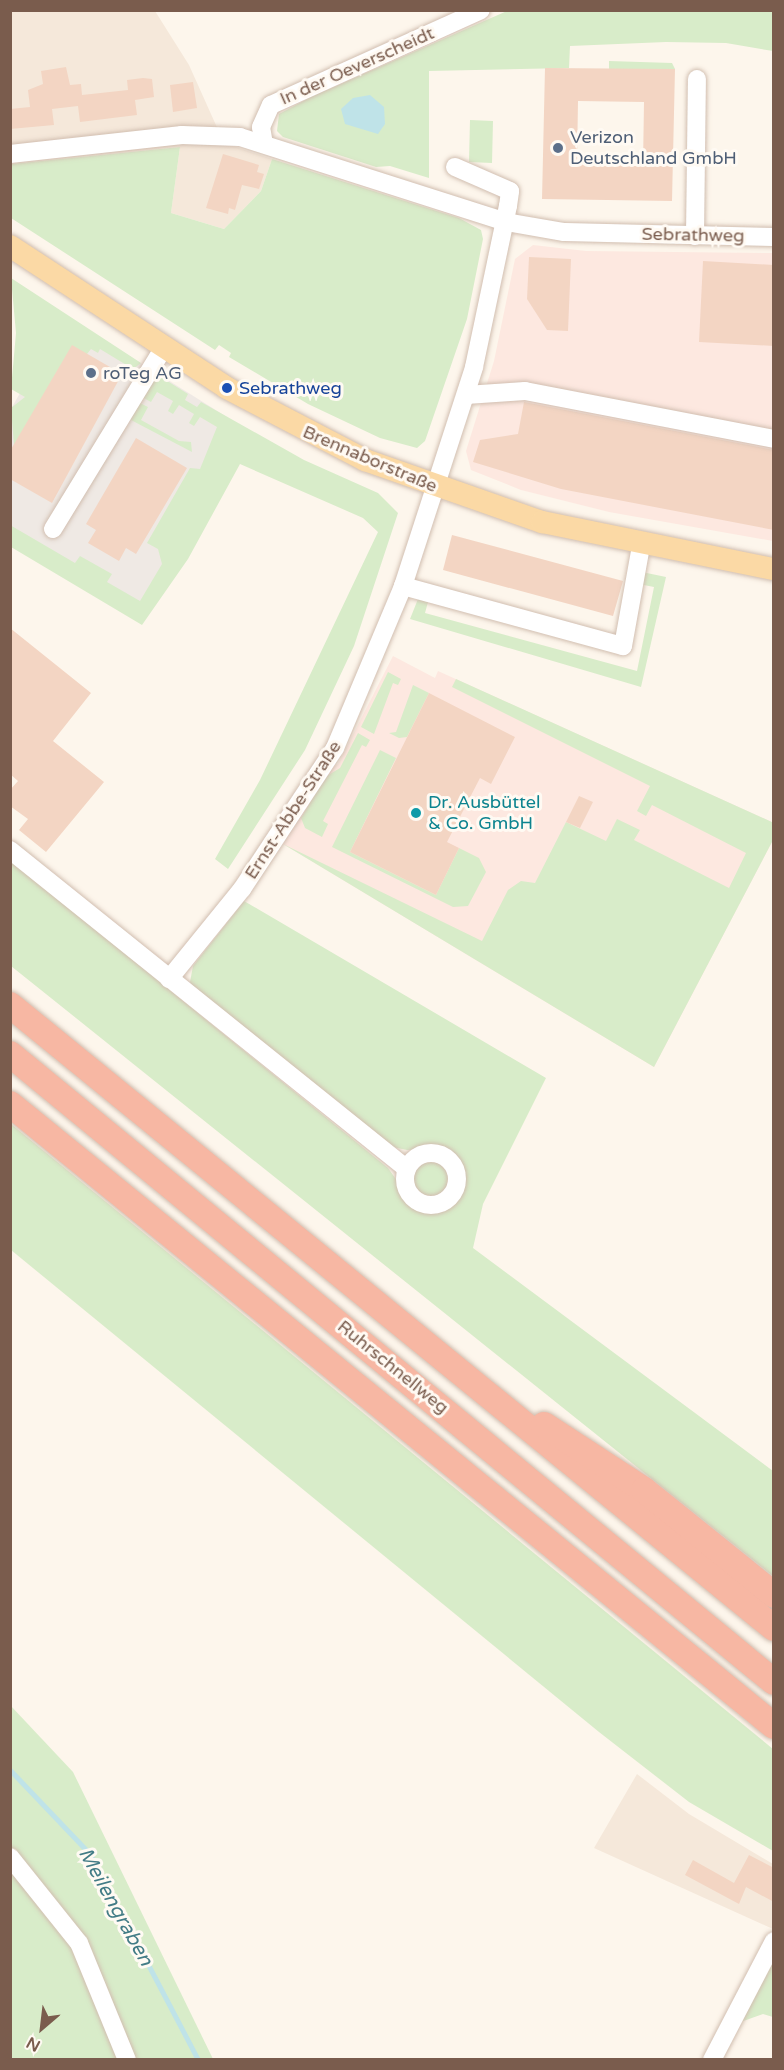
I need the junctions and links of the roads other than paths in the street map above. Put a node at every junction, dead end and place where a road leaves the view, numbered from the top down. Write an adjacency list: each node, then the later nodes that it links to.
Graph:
1 (481, 10): 3 (street, In der Oeverscheidt)
2 (697, 79): 7 (street)
3 (264, 144): 4 (street, Sebrathweg); 6 (street, Sebrathweg)
4 (10, 154)
5 (455, 167): 6 (street)
6 (506, 222): 7 (street, Sebrathweg); 11 (street)
7 (702, 231): 8 (street, Sebrathweg)
8 (774, 237)
9 (10, 246): 10 (main road, Brennaborstraße)
10 (164, 347): 13 (main road, Brennaborstraße); 14 (street)
11 (466, 395): 12 (street); 13 (street)
12 (774, 439)
13 (436, 489): 15 (main road, Brennaborstraße); 17 (street, Ernst-Abbe-Straße)
14 (53, 529)
15 (641, 546): 16 (main road, Brennaborstraße); 17 (street)
16 (774, 568)
17 (403, 586): 19 (street, Ernst-Abbe-Straße)
18 (10, 849): 19 (street)
19 (168, 979): 23 (street)
20 (10, 1005): 24 (highway)
21 (10, 1054): 27 (highway, Ruhrschnellweg)
22 (10, 1104): 28 (highway)
23 (407, 1169)
24 (474, 1384): 25 (highway); 26 (highway)
25 (774, 1595)
26 (774, 1628)
27 (774, 1682)
28 (773, 1726)
29 (10, 1857): 31 (street)
30 (774, 1941): 32 (street)
31 (127, 2060)
32 (712, 2060)

